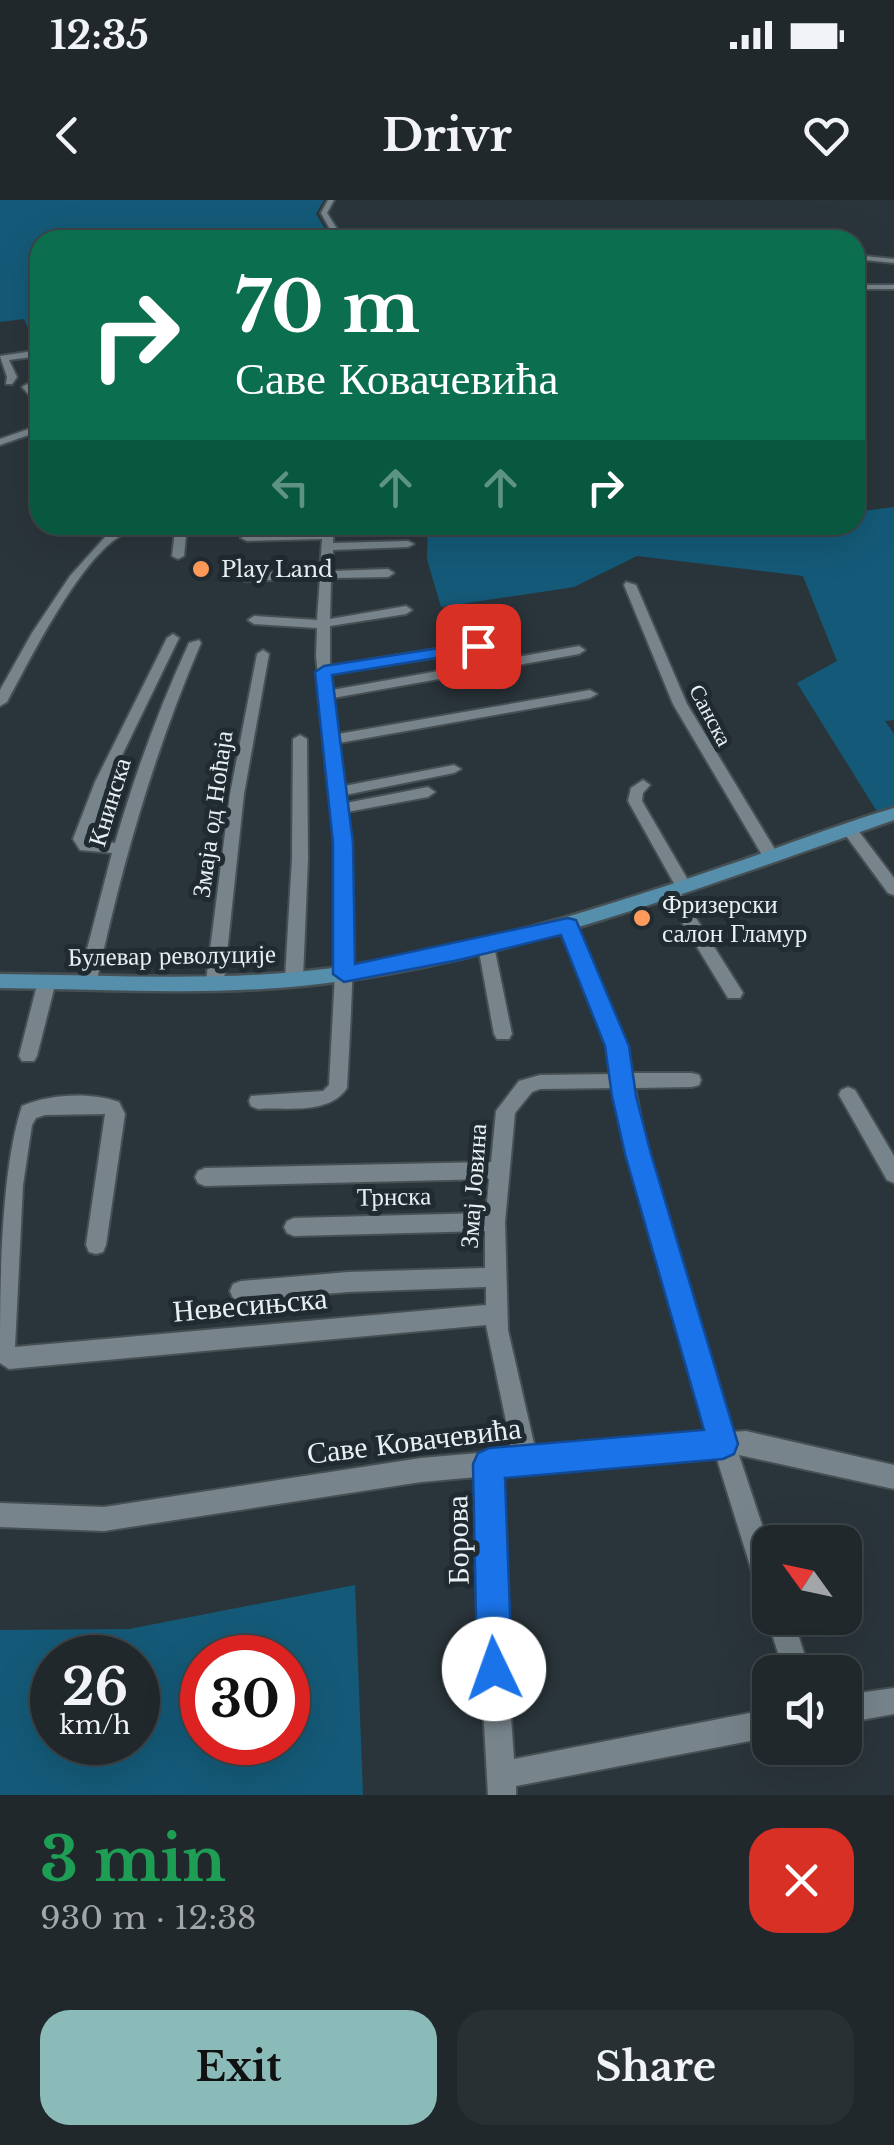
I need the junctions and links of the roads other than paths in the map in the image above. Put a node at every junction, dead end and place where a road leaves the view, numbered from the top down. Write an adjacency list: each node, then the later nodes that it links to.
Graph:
1 (331, 200): 2 (street)
2 (334, 230)
3 (865, 257): 4 (street)
4 (894, 261)
5 (865, 287): 6 (street)
6 (894, 288)
7 (30, 354): 8 (street)
8 (2, 358): 9 (street)
9 (9, 382)
10 (27, 387): 11 (street)
11 (30, 391)
12 (0, 428): 15 (street)
13 (30, 431): 15 (street)
14 (30, 439): 15 (street)
15 (5, 440)
16 (119, 535): 37 (street)
17 (180, 535): 21 (street)
18 (328, 536): 19 (street); 20 (street); 23 (street)
19 (246, 538)
20 (408, 544)
21 (178, 556)
22 (388, 573): 23 (street)
23 (326, 574): 24 (street); 28 (street)
24 (245, 577)
25 (630, 585): 47 (street, Санска)
26 (406, 610): 28 (street)
27 (254, 620): 28 (street)
28 (321, 624): 34 (street)
29 (173, 638): 46 (street)
30 (506, 642): 34 (street)
31 (195, 644): 46 (street, Книнска)
32 (579, 650): 36 (street)
33 (263, 654): 57 (street, Змаја од Ноћаја)
34 (324, 672): 36 (street)
35 (590, 694): 39 (street)
36 (327, 695): 39 (street)
37 (0, 702)
38 (300, 739): 53 (street)
39 (330, 740): 43 (street)
40 (454, 768): 43 (street)
41 (643, 785): 48 (street)
42 (428, 792): 43 (street)
43 (337, 801): 52 (street)
44 (894, 814): 45 (main road, Булевар револуције)
45 (849, 829): 47 (main road, Булевар револуције); 49 (street)
46 (120, 848): 54 (street, Книнска)
47 (771, 856): 48 (main road, Булевар револуције)
48 (678, 889): 50 (main road, Булевар револуције); 58 (street)
49 (894, 889)
50 (568, 925): 51 (main road, Булевар револуције); 61 (street)
51 (486, 946): 52 (main road, Булевар револуције); 59 (street)
52 (344, 974): 53 (main road, Булевар револуције); 64 (street)
53 (294, 978): 57 (main road, Булевар револуције)
54 (88, 980): 56 (main road, Булевар револуције); 57 (main road, Булевар револуције)
55 (0, 981): 56 (main road, Булевар револуције)
56 (47, 981): 60 (street)
57 (216, 981)
58 (734, 993)
59 (503, 1034)
60 (28, 1056)
61 (622, 1080): 62 (street, Змај Јовина); 65 (street, Змај Јовина); 75 (street)
62 (692, 1080)
63 (848, 1096): 66 (street)
64 (258, 1101)
65 (499, 1170): 68 (street); 69 (street, Змај Јовина)
66 (894, 1174)
67 (7, 1177): 71 (street); 74 (street, Невесињска)
68 (205, 1178)
69 (495, 1222): 70 (street, Трнска); 72 (street, Змај Јовина)
70 (294, 1226)
71 (96, 1245)
72 (496, 1277): 73 (street); 74 (street, Змај Јовина)
73 (241, 1291)
74 (496, 1314): 76 (street, Змај Јовина)
75 (723, 1444): 76 (street, Саве Ковачевића); 78 (street, Саве Ковачевића); 80 (street)
76 (526, 1460): 77 (street, Саве Ковачевића)
77 (489, 1464): 79 (street, Саве Ковачевића); 84 (street, Борова)
78 (894, 1477)
79 (0, 1516)
80 (752, 1533)
81 (894, 1701): 82 (street)
82 (862, 1706)
83 (752, 1727): 84 (street)
84 (501, 1785)

